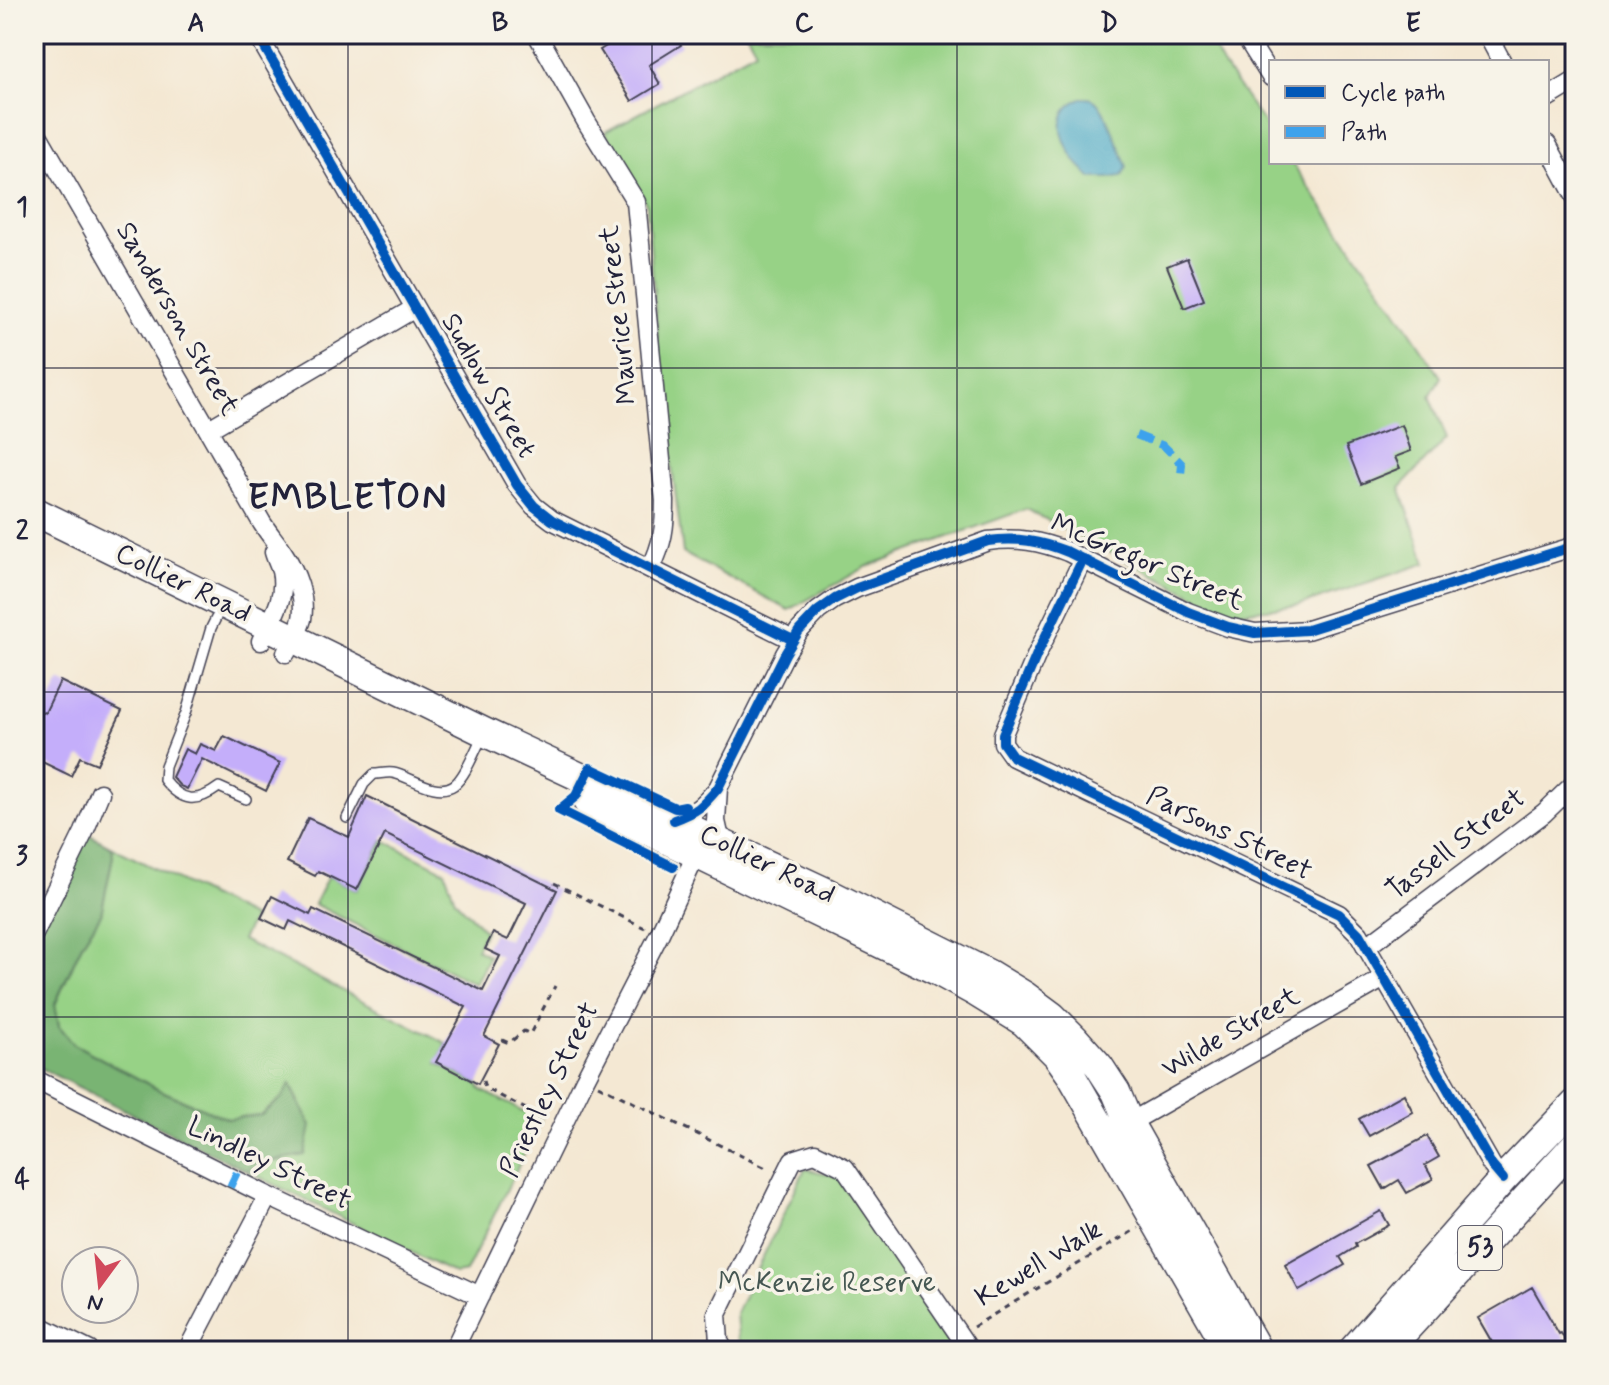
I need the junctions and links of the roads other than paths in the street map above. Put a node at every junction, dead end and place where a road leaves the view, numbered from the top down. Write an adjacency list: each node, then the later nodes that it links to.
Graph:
1 (257, 34): 13 (street, Sudlow Street)
2 (1244, 34): 6 (street)
3 (1487, 34): 5 (street)
4 (539, 35): 20 (street, Maurice Street)
5 (1501, 60)
6 (1269, 74)
7 (1575, 81): 8 (street)
8 (1549, 97)
9 (34, 128): 11 (street, Sanderson Street)
10 (1549, 148): 12 (street)
11 (40, 154): 14 (street, Sanderson Street)
12 (1575, 196)
13 (415, 308): 14 (street); 20 (street, Sudlow Street)
14 (209, 429): 17 (street, Sanderson Street)
15 (34, 511): 22 (main road, Collier Road)
16 (34, 527): 21 (main road, Collier Road)
17 (271, 538): 22 (street, Sanderson Street); 22 (street, Sanderson Street)
18 (1575, 546): 19 (street, McGregor Street)
19 (1083, 559): 23 (street, McGregor Street); 33 (street, Parsons Street)
20 (651, 568): 23 (street, Sudlow Street)
21 (216, 618): 22 (main road, Collier Road); 28 (lane)
22 (277, 639): 24 (main road, Collier Road)
23 (793, 640): 26 (street, McGregor Street)
24 (480, 739): 29 (lane); 30 (main road, Collier Road); 31 (main road, Collier Road)
25 (1575, 783): 33 (street, Tassell Street)
26 (718, 788): 30 (street, McGregor Street); 31 (street, McGregor Street)
27 (100, 793): 32 (street)
28 (246, 799)
29 (347, 818)
30 (674, 820): 31 (main road, Collier Road)
31 (708, 849): 37 (main road, Collier Road); 41 (street, Priestley Street)
32 (34, 934)
33 (1366, 947): 34 (street, Parsons Street)
34 (1384, 978): 37 (street, Wilde Street); 39 (street, Parsons Street)
35 (34, 1079): 40 (street, Lindley Street)
36 (1575, 1104): 39 (main road, 53)
37 (1119, 1131): 48 (main road, Collier Road); 49 (main road, Collier Road)
38 (1575, 1145): 51 (main road, 53)
39 (1503, 1179): 50 (main road, 53)
40 (268, 1196): 41 (street, Lindley Street); 45 (street)
41 (480, 1296): 46 (street, Priestley Street)
42 (34, 1323): 44 (street)
43 (964, 1343): 47 (street)
44 (90, 1351)
45 (187, 1351)
46 (453, 1351)
47 (724, 1351)
48 (1230, 1351)
49 (1258, 1351)
50 (1352, 1351)
51 (1386, 1351)

